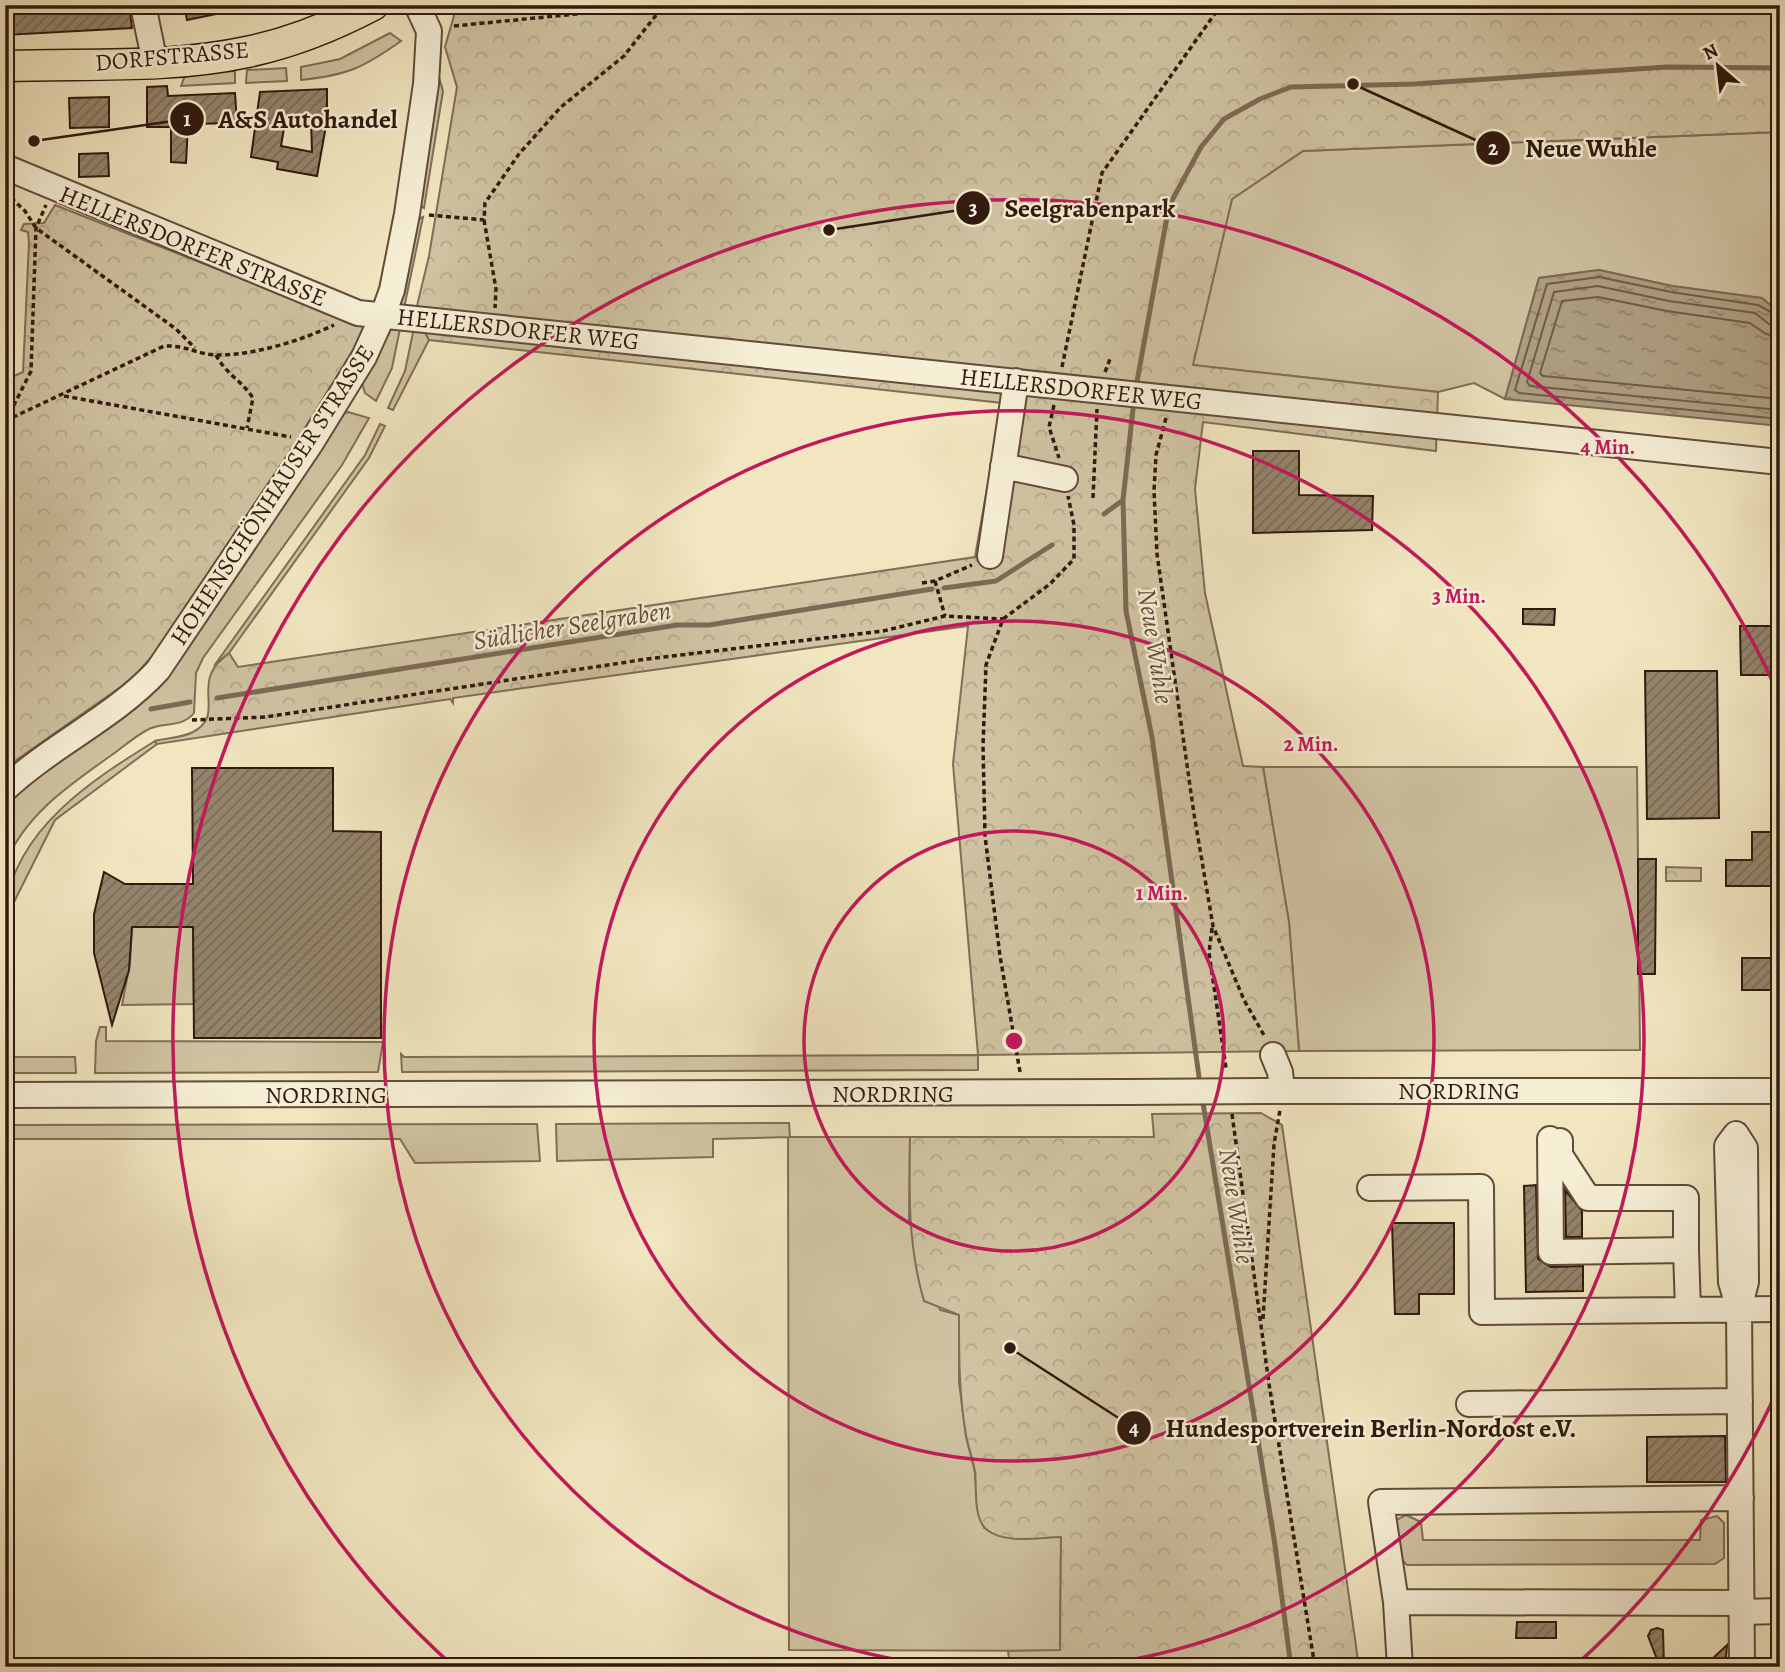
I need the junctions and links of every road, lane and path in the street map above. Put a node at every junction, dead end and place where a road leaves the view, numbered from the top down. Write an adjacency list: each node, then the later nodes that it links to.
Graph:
1 (144, 5): 7 (street)
2 (373, 5): 7 (main road, DORFSTRASSE)
3 (417, 5): 16 (street, HOHENSCHÖNHAUSER STRASSE)
4 (666, 5): 6 (path); 13 (path)
5 (1221, 5): 22 (path)
6 (454, 26)
7 (155, 63): 8 (main road, DORFSTRASSE)
8 (5, 66)
9 (5, 167): 10 (street, HELLERSDORFER STRASSE)
10 (53, 188): 14 (path); 15 (street, HELLERSDORFER STRASSE)
11 (5, 192): 14 (path)
12 (429, 215): 13 (path)
13 (484, 220): 17 (path)
14 (36, 228): 18 (path); 26 (path)
15 (358, 313): 16 (street, HELLERSDORFER STRASSE); 19 (path)
16 (383, 315): 17 (street, HELLERSDORFER WEG); 28 (street, HOHENSCHÖNHAUSER STRASSE)
17 (491, 326): 21 (street, HELLERSDORFER WEG)
18 (197, 349): 19 (path); 24 (path)
19 (216, 355): 27 (path)
20 (1110, 359): 23 (path)
21 (1016, 381): 22 (street, HELLERSDORFER WEG); 30 (street)
22 (1058, 387): 23 (street, HELLERSDORFER WEG); 31 (path)
23 (1108, 393): 25 (street, HELLERSDORFER WEG); 32 (path)
24 (62, 395): 26 (path); 27 (path)
25 (1170, 399): 29 (street, HELLERSDORFER WEG); 40 (path)
26 (5, 422)
27 (247, 428): 28 (path)
28 (311, 443): 39 (street, HOHENSCHÖNHAUSER STRASSE)
29 (1780, 462)
30 (1003, 466): 31 (street); 33 (street)
31 (1065, 479): 37 (path)
32 (1093, 498)
33 (990, 556): 34 (path)
34 (935, 582): 35 (path); 36 (path)
35 (922, 583)
36 (944, 616): 37 (path); 38 (path)
37 (1003, 619): 43 (path)
38 (192, 720)
39 (5, 789)
40 (1213, 926): 41 (path); 42 (path)
41 (1273, 1055): 44 (street)
42 (1226, 1069)
43 (1020, 1074)
44 (1272, 1091): 45 (street, NORDRING); 46 (street, NORDRING, bridge); 53 (path)
45 (1780, 1091)
46 (5, 1095)
47 (1232, 1114): 53 (path)
48 (1370, 1188): 52 (street)
49 (1686, 1250): 49 (street); 52 (street)
50 (1739, 1309): 50 (street); 51 (street); 52 (street); 54 (street)
51 (1780, 1309)
52 (1688, 1310)
53 (1262, 1326): 60 (path)
54 (1740, 1401): 55 (street); 56 (street)
55 (1469, 1405)
56 (1741, 1498): 57 (street); 58 (street)
57 (1396, 1602): 58 (street); 61 (street)
58 (1742, 1607): 59 (street); 62 (street)
59 (1780, 1612)
60 (1315, 1667)
61 (1400, 1667)
62 (1742, 1667)

